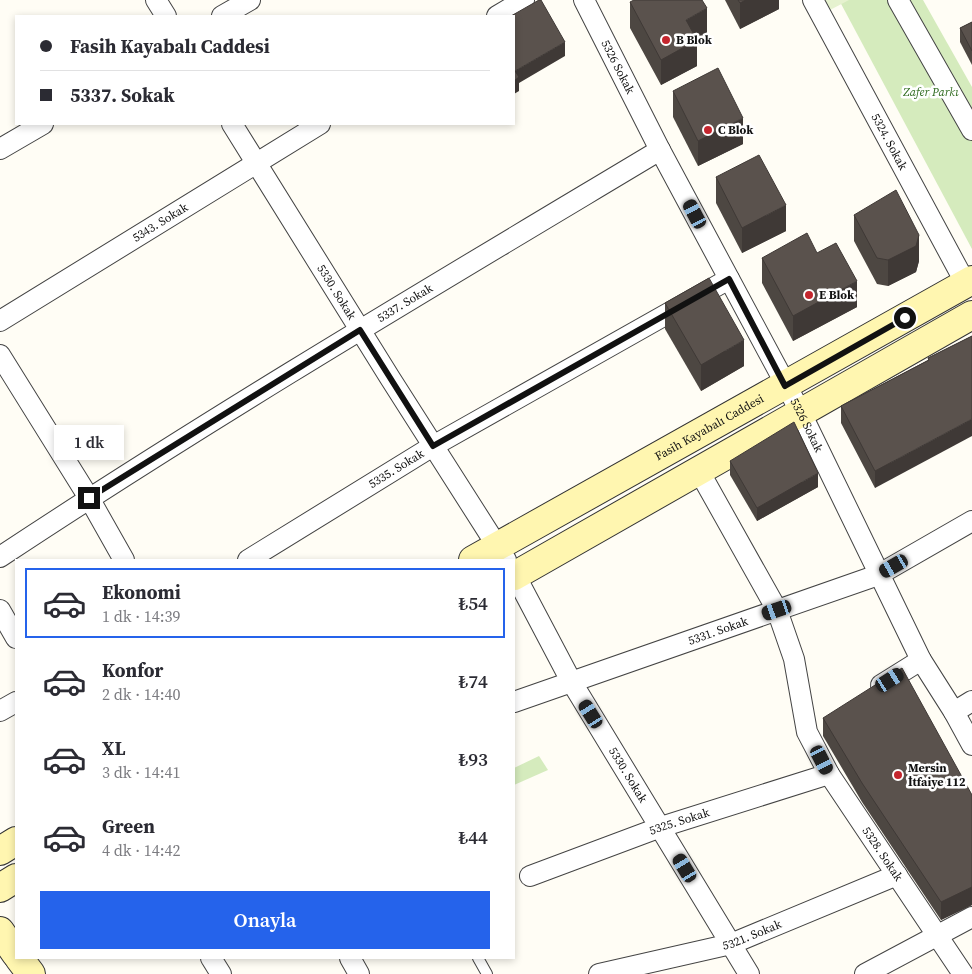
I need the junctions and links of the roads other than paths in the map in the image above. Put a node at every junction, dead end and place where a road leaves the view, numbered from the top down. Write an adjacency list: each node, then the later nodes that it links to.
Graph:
1 (156, 0): 7 (street)
2 (250, 0): 8 (street)
3 (524, 0): 9 (street)
4 (584, 0): 15 (street, 5326 Sokak)
5 (813, 0): 18 (street, 5324. Sokak)
6 (898, 0): 13 (street)
7 (165, 15)
8 (224, 15)
9 (499, 15)
10 (41, 125): 14 (street)
11 (233, 125): 16 (street, 5330. Sokak)
12 (318, 125): 16 (street, 5343. Sokak)
13 (972, 130)
14 (0, 149)
15 (660, 150): 17 (street, 5326 Sokak); 21 (street, 5337. Sokak)
16 (256, 163): 20 (street, 5343. Sokak); 21 (street, 5330. Sokak)
17 (729, 279): 23 (street, 5326 Sokak); 25 (street, 5335. Sokak)
18 (969, 282): 23 (street, Fasih Kayabalı Caddesi)
19 (972, 315): 24 (street, Fasih Kayabalı Caddesi)
20 (0, 321)
21 (360, 330): 25 (street, 5330. Sokak); 27 (street, 5337. Sokak)
22 (0, 355): 27 (street)
23 (785, 386): 24 (street, 5326 Sokak); 33 (street, Fasih Kayabalı Caddesi)
24 (801, 413): 26 (street, Fasih Kayabalı Caddesi); 35 (street, 5326 Sokak)
25 (433, 446): 31 (street, 5335. Sokak); 32 (street, 5330. Sokak)
26 (698, 471): 34 (street, Fasih Kayabalı Caddesi); 38 (street, 5328. Sokak)
27 (89, 498): 29 (street, 5337. Sokak); 30 (street)
28 (972, 521): 35 (street, 5331. Sokak)
29 (0, 557)
30 (123, 559)
31 (250, 559)
32 (505, 559)
33 (515, 562)
34 (515, 563)
35 (878, 575): 38 (street, 5331. Sokak); 40 (street, 5326 Sokak)
36 (515, 577): 41 (street, 5330. Sokak)
37 (0, 610): 39 (street)
38 (777, 610): 41 (street, 5331. Sokak); 49 (street, 5328. Sokak)
39 (15, 636)
40 (921, 660): 42 (street); 47 (street, 5326 Sokak)
41 (571, 681): 44 (street, 5331. Sokak); 50 (street, 5330. Sokak)
42 (866, 694)
43 (972, 701): 47 (street)
44 (515, 702)
45 (15, 703): 46 (street)
46 (0, 711)
47 (954, 712): 48 (street, 5326 Sokak)
48 (972, 745)
49 (829, 774): 50 (street, 5325. Sokak); 53 (street, 5328. Sokak)
50 (661, 827): 54 (street, 5325. Sokak); 60 (street, 5330. Sokak)
51 (15, 842): 52 (street)
52 (0, 851)
53 (897, 875): 59 (street, 5328. Sokak); 60 (street, 5321. Sokak)
54 (530, 876)
55 (15, 879): 56 (street)
56 (0, 888)
57 (972, 917): 59 (street)
58 (0, 931): 61 (street)
59 (937, 936): 72 (street); 73 (street, 5328. Sokak)
60 (731, 944): 70 (street, 5321. Sokak); 71 (street, 5330. Sokak)
61 (15, 953)
62 (20, 959): 66 (street)
63 (212, 959): 67 (street)
64 (351, 959): 68 (street)
65 (479, 959): 69 (lane)
66 (31, 974)
67 (221, 974)
68 (359, 974)
69 (487, 974)
70 (599, 974)
71 (749, 974)
72 (865, 974)
73 (963, 974)

